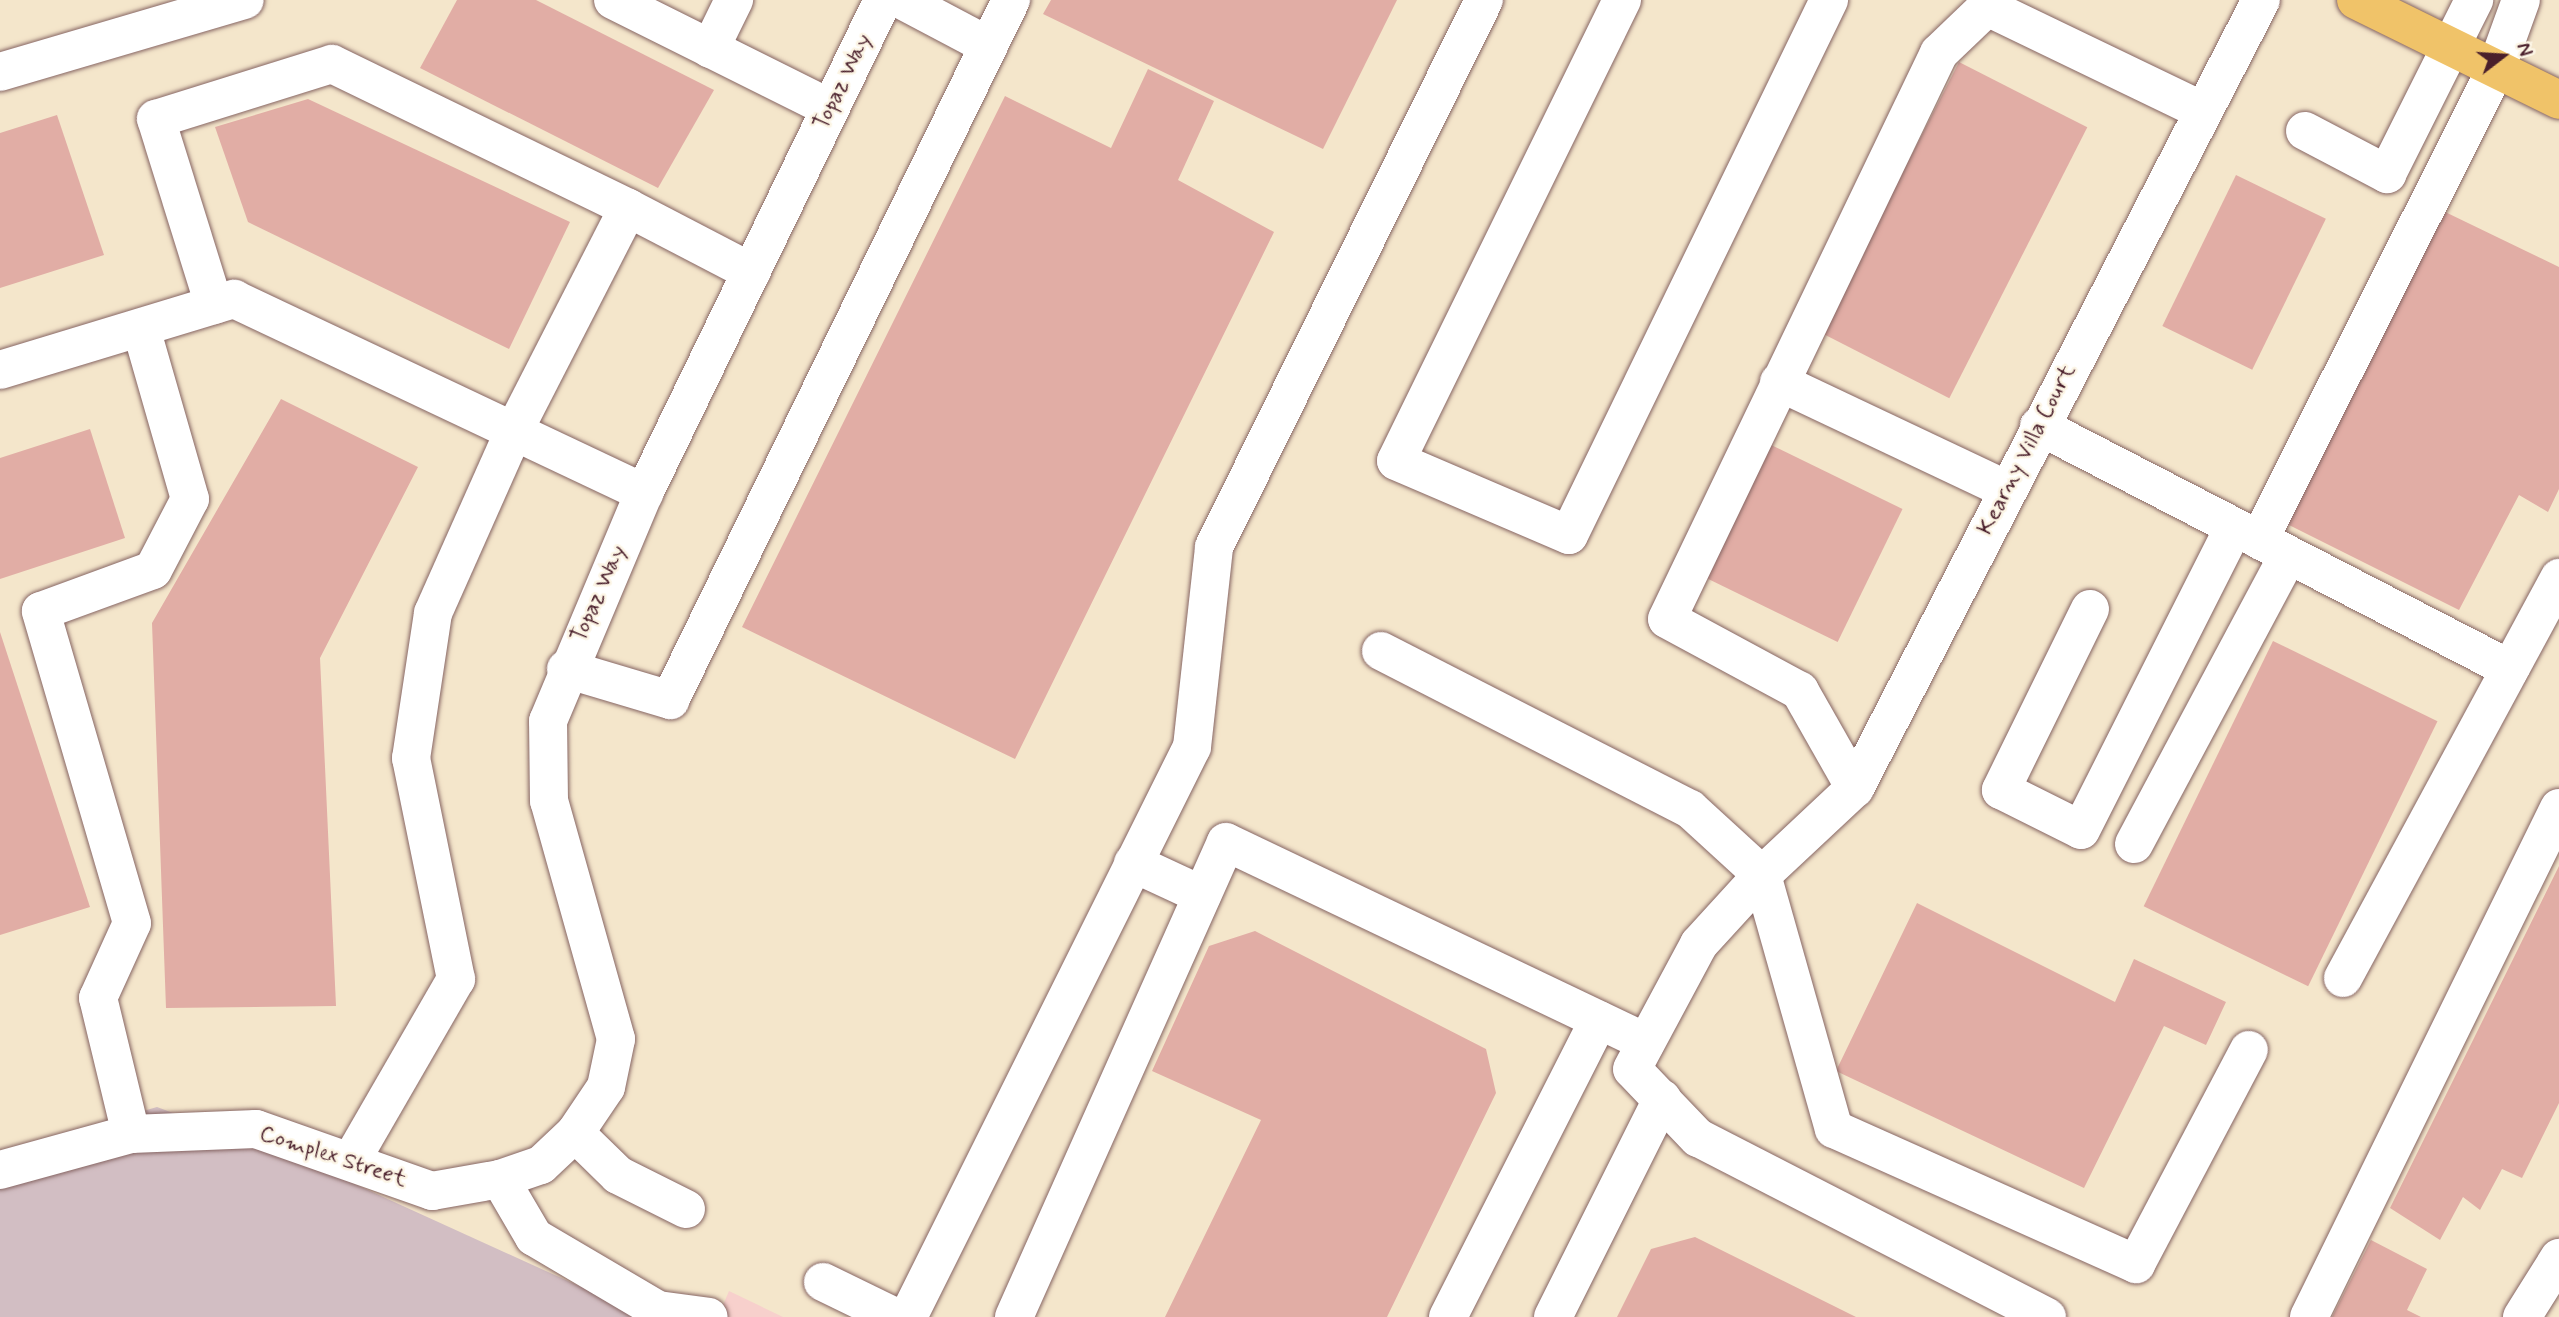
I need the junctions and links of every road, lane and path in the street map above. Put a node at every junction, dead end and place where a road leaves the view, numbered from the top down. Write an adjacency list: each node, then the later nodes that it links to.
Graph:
1 (245, 0): 19 (street)
2 (613, 0): 17 (street)
3 (734, 0): 17 (street)
4 (883, 0): 21 (street, Topaz Way)
5 (902, 0): 15 (street)
6 (1011, 0): 15 (street)
7 (1484, 0): 43 (street)
8 (1622, 0): 9 (street)
9 (1829, 0)
10 (2261, 0): 22 (street, Kearny Villa Court)
11 (2356, 0): 16 (main road)
12 (2474, 0): 16 (street)
13 (2521, 0): 18 (street)
14 (1989, 4): 22 (street); 29 (street)
15 (989, 46): 38 (street)
16 (2451, 47): 18 (main road); 23 (street)
17 (710, 49): 21 (street)
18 (2496, 69): 20 (main road); 34 (street)
19 (0, 72)
20 (2559, 100)
21 (830, 108): 25 (street, Topaz Way)
22 (2203, 111): 30 (street, Kearny Villa Court)
23 (2305, 131)
24 (628, 208): 25 (street); 26 (street); 31 (street)
25 (751, 272): 33 (street, Topaz Way)
26 (214, 305): 27 (street); 31 (street)
27 (141, 328): 28 (street); 52 (street)
28 (0, 370)
29 (1779, 382): 32 (street); 40 (street)
30 (2039, 426): 32 (street, Kearny Villa Court); 34 (street)
31 (514, 431): 33 (street); 53 (street)
32 (2007, 489): 40 (street, Kearny Villa Court)
33 (644, 493): 38 (street, Topaz Way)
34 (2260, 540): 36 (street); 39 (street); 42 (street)
35 (2559, 578): 39 (street)
36 (2091, 609)
37 (1381, 651): 44 (street)
38 (566, 669): 51 (street, Topaz Way)
39 (2510, 669): 46 (street)
40 (1855, 788): 44 (street, Kearny Villa Court)
41 (2559, 808): 67 (street)
42 (2134, 844)
43 (1133, 863): 45 (street); 62 (street)
44 (1762, 875): 48 (street, Kearny Villa Court); 49 (street)
45 (1202, 895): 47 (street); 63 (street)
46 (2343, 978)
47 (1599, 1020): 48 (street); 64 (street)
48 (1646, 1042): 50 (street, Kearny Villa Court)
49 (2249, 1050)
50 (1662, 1100): 65 (street); 66 (street)
51 (575, 1133): 55 (street, Topaz Way); 56 (street)
52 (131, 1135): 53 (street, Complex Street); 54 (street, Complex Street)
53 (351, 1161): 55 (street, Complex Street)
54 (0, 1170)
55 (500, 1179): 59 (street)
56 (686, 1209)
57 (2559, 1258): 68 (street)
58 (823, 1282): 61 (street)
59 (659, 1313): 60 (street)
60 (709, 1317)
61 (895, 1317)
62 (908, 1317)
63 (1014, 1317)
64 (1448, 1317)
65 (1553, 1317)
66 (2047, 1317)
67 (2309, 1317)
68 (2522, 1317)

